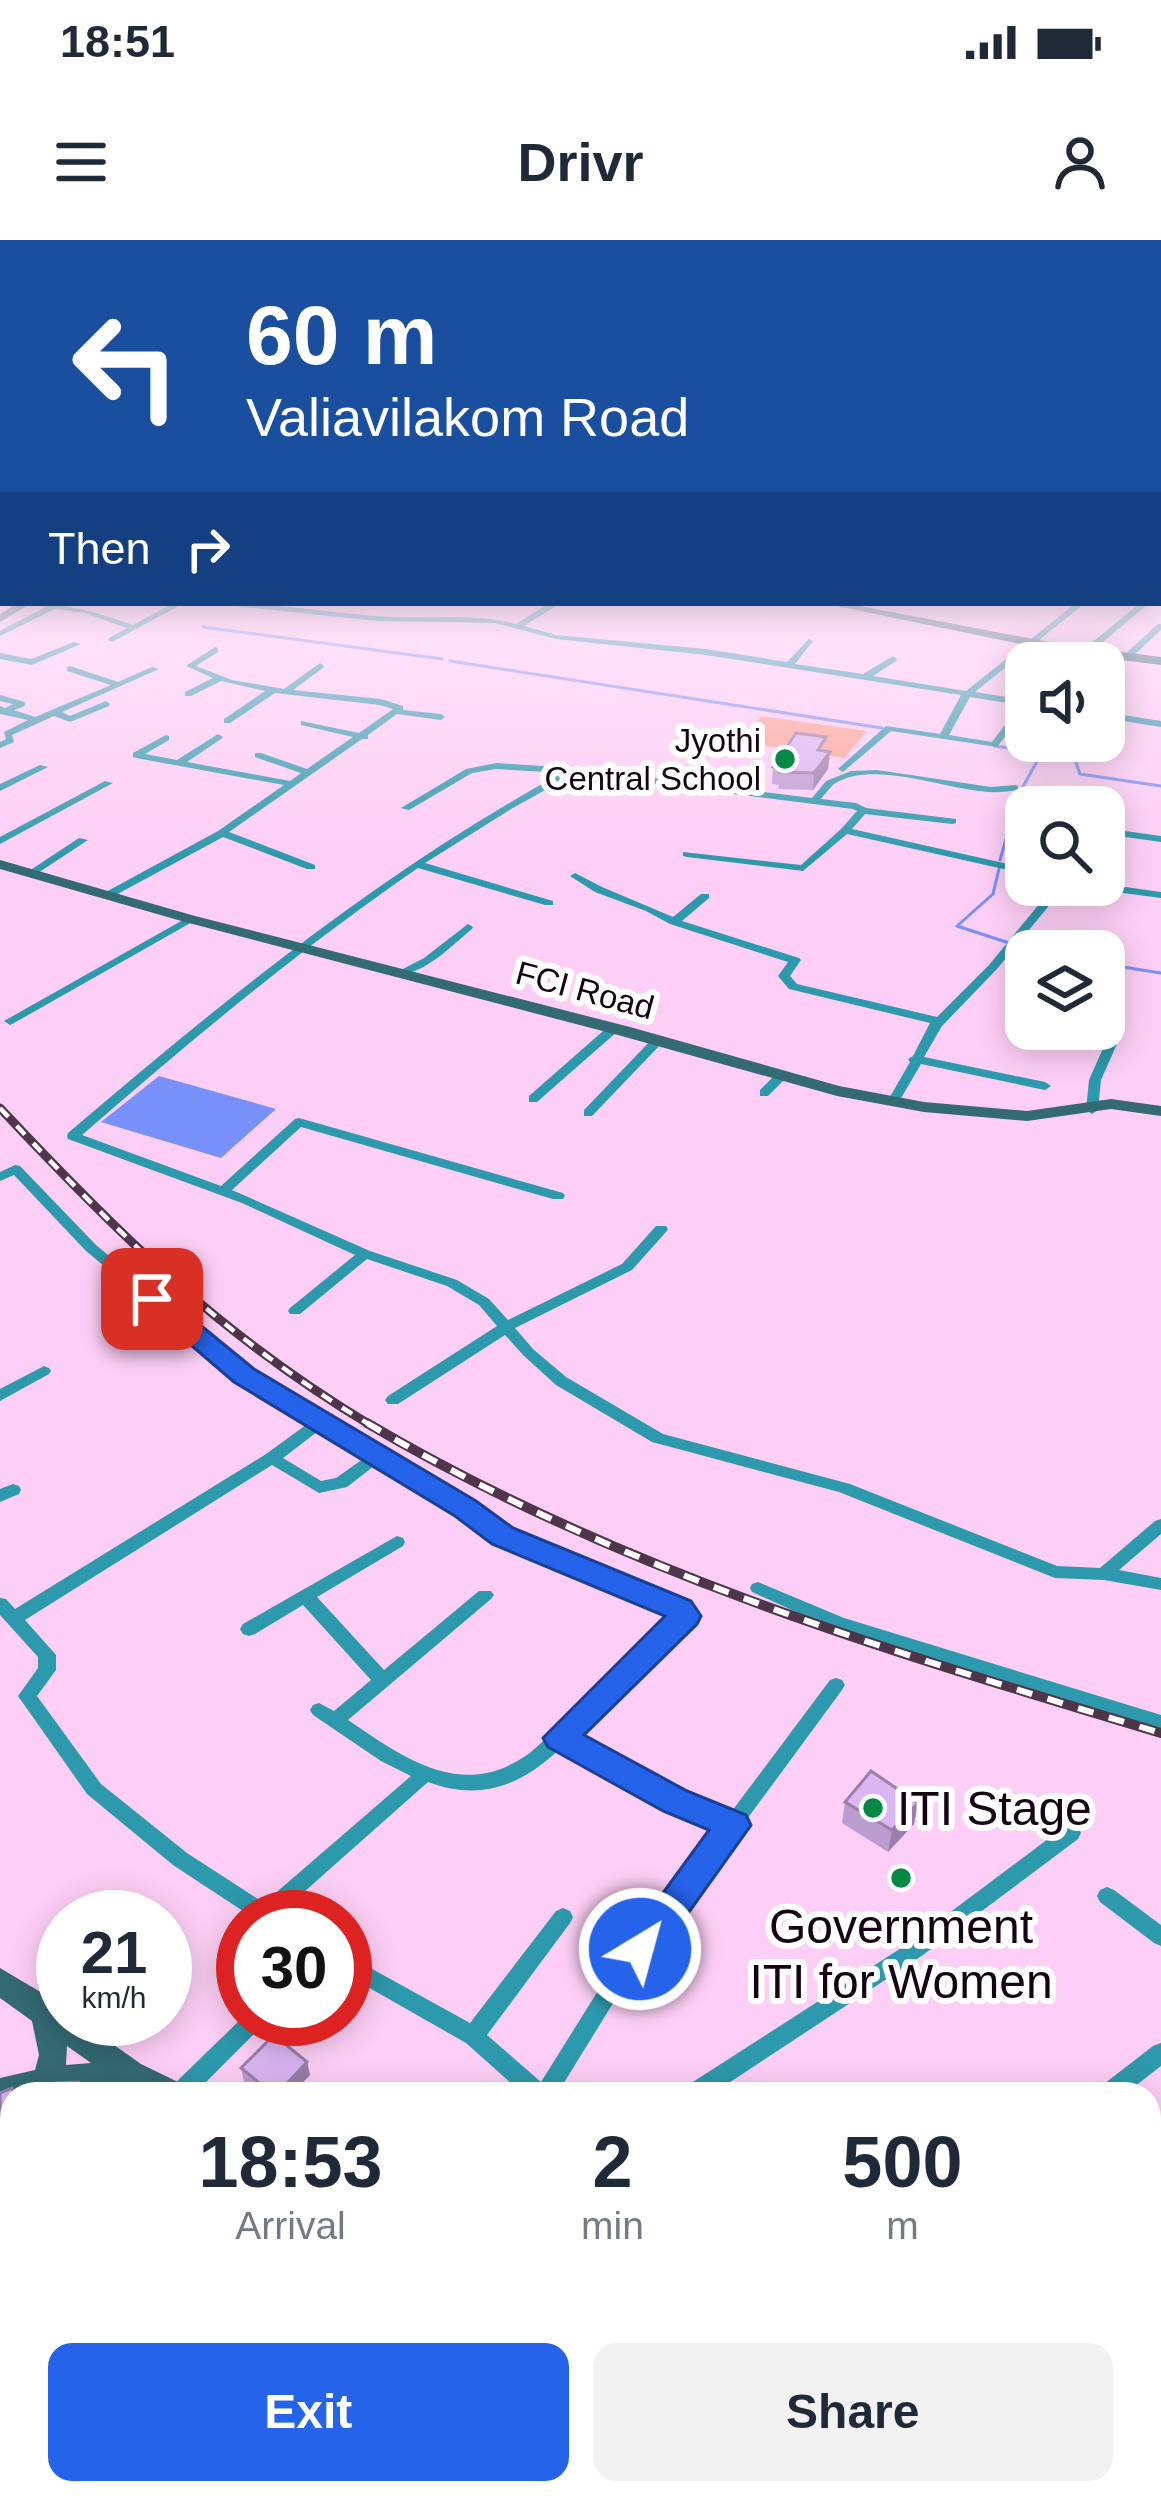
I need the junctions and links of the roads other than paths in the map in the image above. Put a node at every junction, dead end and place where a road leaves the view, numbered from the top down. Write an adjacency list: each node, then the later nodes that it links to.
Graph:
1 (70, 647): 8 (street)
2 (648, 647): 7 (street)
3 (698, 647): 7 (street)
4 (804, 647): 13 (street)
5 (1138, 647): 9 (street)
6 (214, 650): 18 (street)
7 (694, 651): 13 (street)
8 (0, 656)
9 (1127, 657): 12 (street)
10 (892, 659): 17 (street)
11 (1005, 661): 22 (street)
12 (1161, 661)
13 (789, 665): 17 (street)
14 (320, 666): 20 (street)
15 (70, 669): 19 (street)
16 (155, 669): 19 (street)
17 (865, 677): 22 (street)
18 (219, 679): 20 (street); 21 (street)
19 (116, 684): 27 (street)
20 (280, 691): 28 (street); 32 (street)
21 (188, 694)
22 (967, 695): 24 (street); 38 (street)
23 (0, 698): 26 (street)
24 (1005, 700)
25 (106, 704): 27 (street)
26 (2, 711): 31 (street)
27 (53, 712): 31 (street)
28 (398, 712): 29 (street); 37 (street)
29 (441, 717)
30 (1125, 719): 34 (street)
31 (36, 720): 40 (street)
32 (227, 721)
33 (304, 723): 37 (street)
34 (1161, 724)
35 (1005, 731): 38 (street)
36 (218, 737): 42 (street)
37 (364, 737): 46 (street)
38 (943, 737): 44 (street)
39 (166, 738): 42 (street)
40 (0, 745)
41 (258, 755): 46 (street)
42 (179, 763): 48 (street)
43 (44, 767): 49 (street)
44 (843, 769)
45 (573, 771): 51 (street); 52 (street); 63 (street)
46 (310, 772): 48 (street)
47 (108, 783): 60 (street)
48 (293, 784): 56 (street)
49 (0, 788)
50 (1005, 789): 51 (street)
51 (814, 801): 53 (street)
52 (406, 808)
53 (862, 811): 54 (street); 55 (street)
54 (952, 821)
55 (845, 831): 61 (street); 64 (street)
56 (222, 833): 65 (street); 69 (street)
57 (1125, 834): 58 (street)
58 (1161, 839)
59 (83, 840): 66 (street)
60 (0, 842)
61 (687, 854)
62 (0, 864): 66 (street, FCI Road)
63 (419, 865): 72 (street); 77 (street)
64 (1005, 866)
65 (311, 867)
66 (31, 873): 69 (street, FCI Road)
67 (575, 876): 75 (street)
68 (1125, 891): 71 (street)
69 (108, 895): 74 (street, FCI Road)
70 (705, 896): 75 (street)
71 (1161, 896)
72 (549, 903)
73 (1043, 906): 80 (street)
74 (190, 920): 77 (street, FCI Road); 79 (street)
75 (674, 922): 80 (street)
76 (468, 927): 78 (street)
77 (305, 948): 78 (street, FCI Road); 94 (street)
78 (403, 974): 81 (street, FCI Road)
79 (10, 1022)
80 (937, 1024): 84 (street)
81 (614, 1028): 82 (street, FCI Road); 88 (street)
82 (658, 1040): 85 (street, FCI Road); 92 (street)
83 (1108, 1050): 90 (street)
84 (914, 1059): 86 (street); 89 (street)
85 (782, 1075): 87 (street); 89 (street, FCI Road)
86 (1045, 1086)
87 (764, 1093)
88 (533, 1099)
89 (893, 1102): 90 (street, FCI Road)
90 (1093, 1110): 91 (street, FCI Road)
91 (1161, 1111)
92 (588, 1113)
93 (8, 1173): 103 (street)
94 (224, 1192): 95 (street); 97 (street)
95 (557, 1196)
96 (661, 1229): 99 (street)
97 (365, 1254): 98 (street); 99 (street)
98 (295, 1311)
99 (506, 1327): 102 (street); 108 (street)
100 (44, 1371): 101 (street)
101 (0, 1396)
102 (393, 1400)
103 (320, 1422): 104 (street); 105 (street)
104 (272, 1458): 105 (street); 113 (street)
105 (375, 1458): 118 (street)
106 (1161, 1525): 108 (street)
107 (397, 1542): 112 (street)
108 (1104, 1574): 109 (street)
109 (1161, 1584)
110 (758, 1588): 117 (street)
111 (485, 1595): 115 (street)
112 (307, 1598): 114 (street); 115 (street)
113 (8, 1611): 122 (street)
114 (249, 1629)
115 (384, 1682): 119 (street)
116 (836, 1685): 120 (street)
117 (1161, 1722)
118 (560, 1738): 119 (street); 120 (street)
119 (424, 1775): 123 (street)
120 (734, 1825): 141 (street)
121 (1071, 1833): 142 (street)
122 (227, 1890)
123 (296, 1890)
124 (1107, 1896): 126 (street)
125 (563, 1916): 130 (street)
126 (1161, 1937)
127 (372, 1978): 130 (street)
128 (0, 1981): 129 (street)
129 (36, 2004)
130 (473, 2036): 140 (street)
131 (52, 2046): 136 (street)
132 (93, 2046): 135 (street)
133 (227, 2046): 139 (street)
134 (1161, 2053): 143 (street)
135 (130, 2074): 136 (street); 138 (street)
136 (46, 2080): 137 (street)
137 (38, 2082)
138 (148, 2082)
139 (188, 2082)
140 (528, 2082)
141 (550, 2082)
142 (711, 2082)
143 (1124, 2082)

